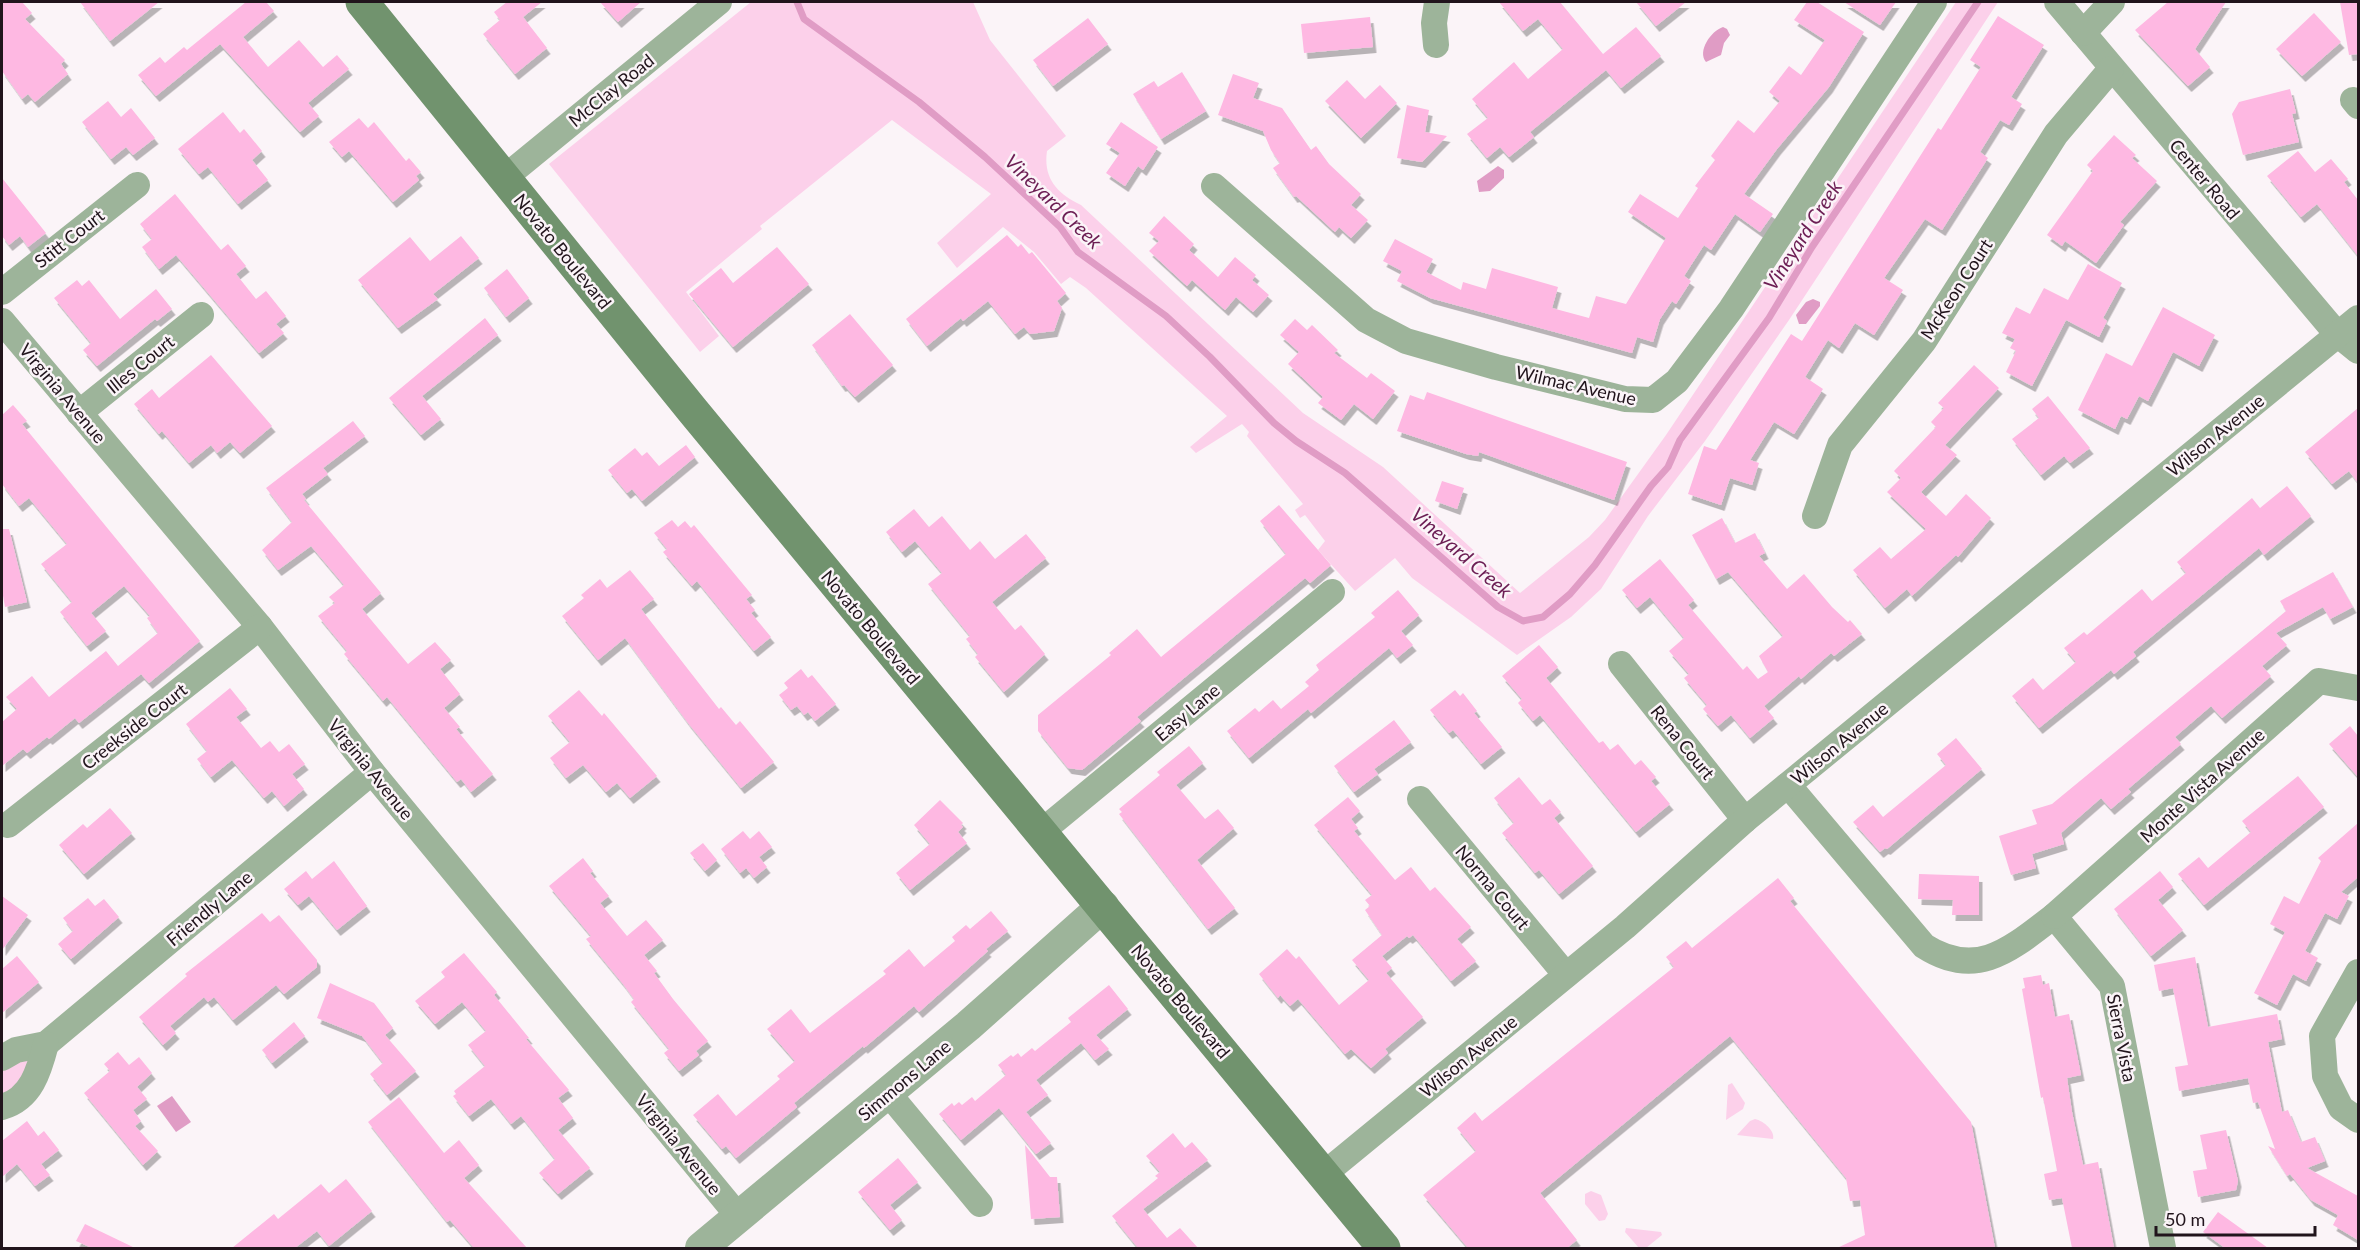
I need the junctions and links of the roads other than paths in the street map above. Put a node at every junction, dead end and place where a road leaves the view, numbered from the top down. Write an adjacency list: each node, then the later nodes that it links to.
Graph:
1 (362, 2): 10 (main road, Novato Boulevard)
2 (719, 2): 10 (street, McClay Road)
3 (1437, 2): 8 (street)
4 (1934, 2): 12 (street, Wilmac Avenue)
5 (2057, 2): 7 (street, Center Road)
6 (2112, 2): 7 (street)
7 (2083, 33): 9 (street, Center Road)
8 (1436, 45)
9 (2111, 69): 17 (street, Center Road); 20 (street, McKeon Court)
10 (503, 179): 30 (main road, Novato Boulevard)
11 (137, 185): 13 (street, Stitt Court)
12 (1214, 186)
13 (2, 292)
14 (201, 315): 19 (street, Illes Court)
15 (2358, 318): 17 (street, Wilson Avenue)
16 (2, 321): 19 (street, Virginia Avenue)
17 (2337, 334): 18 (street, Center Road); 26 (street, Wilson Avenue)
18 (2358, 351)
19 (79, 413): 22 (street, Virginia Avenue)
20 (1815, 516)
21 (1332, 592): 30 (street, Easy Lane)
22 (260, 627): 25 (street, Virginia Avenue); 29 (street, Creekside Court)
23 (1621, 664): 28 (street, Rena Court)
24 (2358, 688): 32 (street, Monte Vista Avenue)
25 (372, 772): 35 (street, Friendly Lane); 42 (street, Virginia Avenue)
26 (1788, 784): 28 (street, Wilson Avenue); 32 (street)
27 (1420, 799): 34 (street, Norma Court)
28 (1745, 820): 34 (street, Wilson Avenue)
29 (8, 825)
30 (1041, 832): 31 (main road, Novato Boulevard)
31 (1103, 906): 37 (street, Simmons Lane); 40 (main road, Novato Boulevard)
32 (2054, 916): 45 (street, Sierra Vista)
33 (2358, 972): 39 (street)
34 (1566, 975): 40 (street, Wilson Avenue)
35 (46, 1044): 36 (street, Friendly Lane); 38 (street)
36 (2, 1058)
37 (888, 1094): 41 (street); 42 (street, Simmons Lane)
38 (2, 1107)
39 (2358, 1120)
40 (1324, 1174): 44 (main road, Novato Boulevard)
41 (980, 1204)
42 (739, 1217): 43 (street, Simmons Lane)
43 (700, 1248)
44 (1384, 1248)
45 (2163, 1248)

